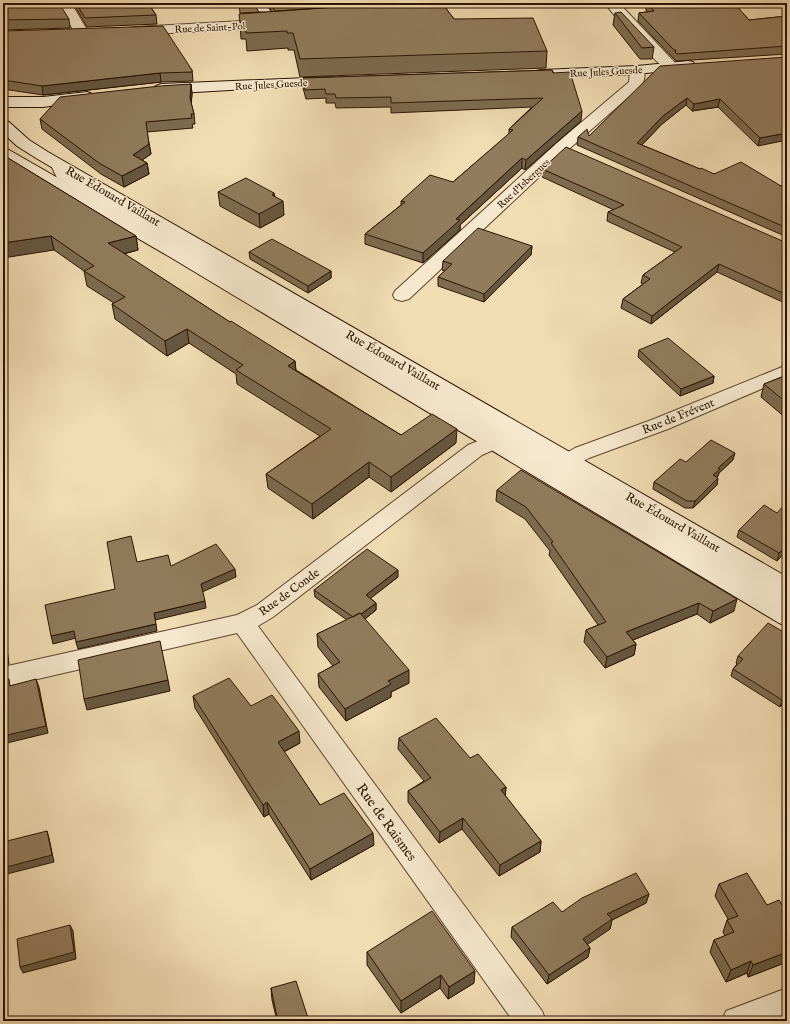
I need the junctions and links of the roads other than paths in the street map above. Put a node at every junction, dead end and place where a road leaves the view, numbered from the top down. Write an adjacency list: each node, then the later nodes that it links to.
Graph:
1 (64, 3): 8 (street)
2 (258, 3): 5 (street)
3 (612, 3): 11 (street)
4 (285, 23): 5 (street, Rue de Saint-Pol)
5 (271, 24): 6 (street, Rue de Saint-Pol)
6 (121, 31)
7 (98, 32): 8 (street)
8 (82, 33): 9 (street)
9 (66, 34)
10 (700, 64): 11 (street, Rue Jules Guesde)
11 (671, 66): 12 (street, Rue Jules Guesde)
12 (637, 70): 13 (street, Rue Jules Guesde); 23 (street, Rue d'Isbergues)
13 (529, 74)
14 (347, 80): 15 (street, Rue Jules Guesde)
15 (146, 91)
16 (98, 96): 18 (street)
17 (3, 102): 18 (street)
18 (43, 102): 19 (street)
19 (3, 116)
20 (3, 125): 22 (street, Rue Édouard Vaillant)
21 (3, 153): 25 (street, Rue Édouard Vaillant)
22 (56, 163): 26 (street, Rue Édouard Vaillant); 28 (lane)
23 (402, 295)
24 (787, 371): 26 (street, Rue de Frévent)
25 (493, 442): 29 (street, Rue Édouard Vaillant); 30 (street, Rue de Conde)
26 (568, 461): 27 (street, Rue Édouard Vaillant)
27 (787, 588)
28 (787, 602)
29 (787, 617)
30 (243, 623): 31 (street, Rue de Conde); 33 (street, Rue de Raismes)
31 (3, 677)
32 (787, 1002): 34 (street)
33 (531, 1021)
34 (737, 1021)

